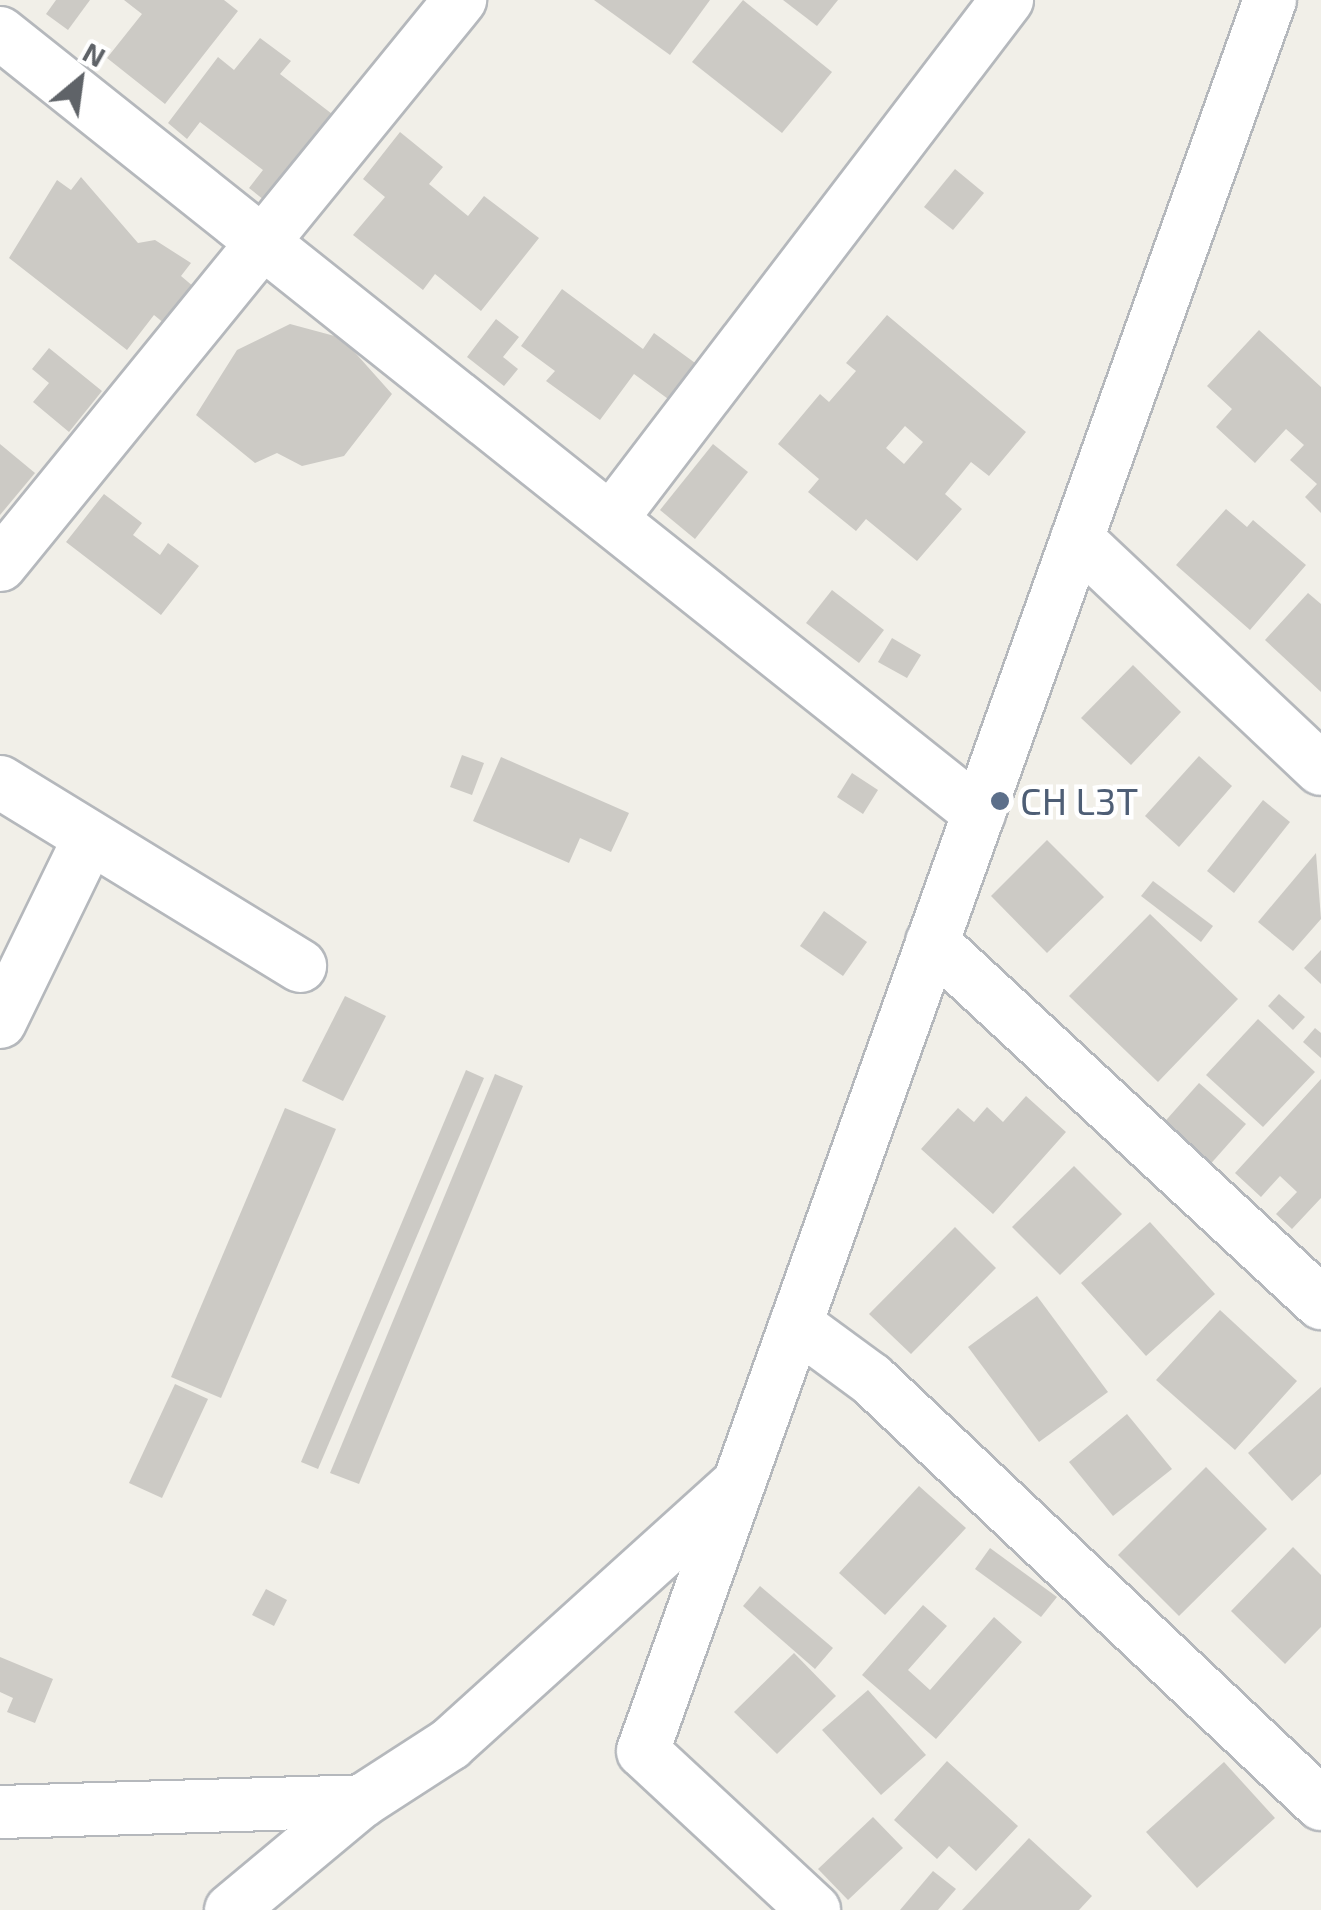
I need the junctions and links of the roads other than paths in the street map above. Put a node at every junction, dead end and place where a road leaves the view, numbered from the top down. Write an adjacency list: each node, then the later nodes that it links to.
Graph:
1 (460, 0): 5 (street)
2 (1007, 0): 6 (street)
3 (1270, 0): 7 (street)
4 (0, 33): 5 (street)
5 (262, 242): 6 (street); 8 (street)
6 (610, 519): 11 (street)
7 (1077, 539): 9 (street); 11 (street)
8 (0, 565)
9 (1321, 769)
10 (0, 782): 12 (street)
11 (979, 813): 13 (street)
12 (88, 841): 14 (street); 15 (street)
13 (932, 942): 16 (street); 17 (street)
14 (300, 966)
15 (0, 1022)
16 (1321, 1303)
17 (796, 1324): 18 (street); 20 (street)
18 (739, 1482): 19 (street); 23 (street)
19 (362, 1801): 21 (street); 22 (street)
20 (1321, 1804)
21 (0, 1812)
22 (232, 1910)
23 (814, 1910)

